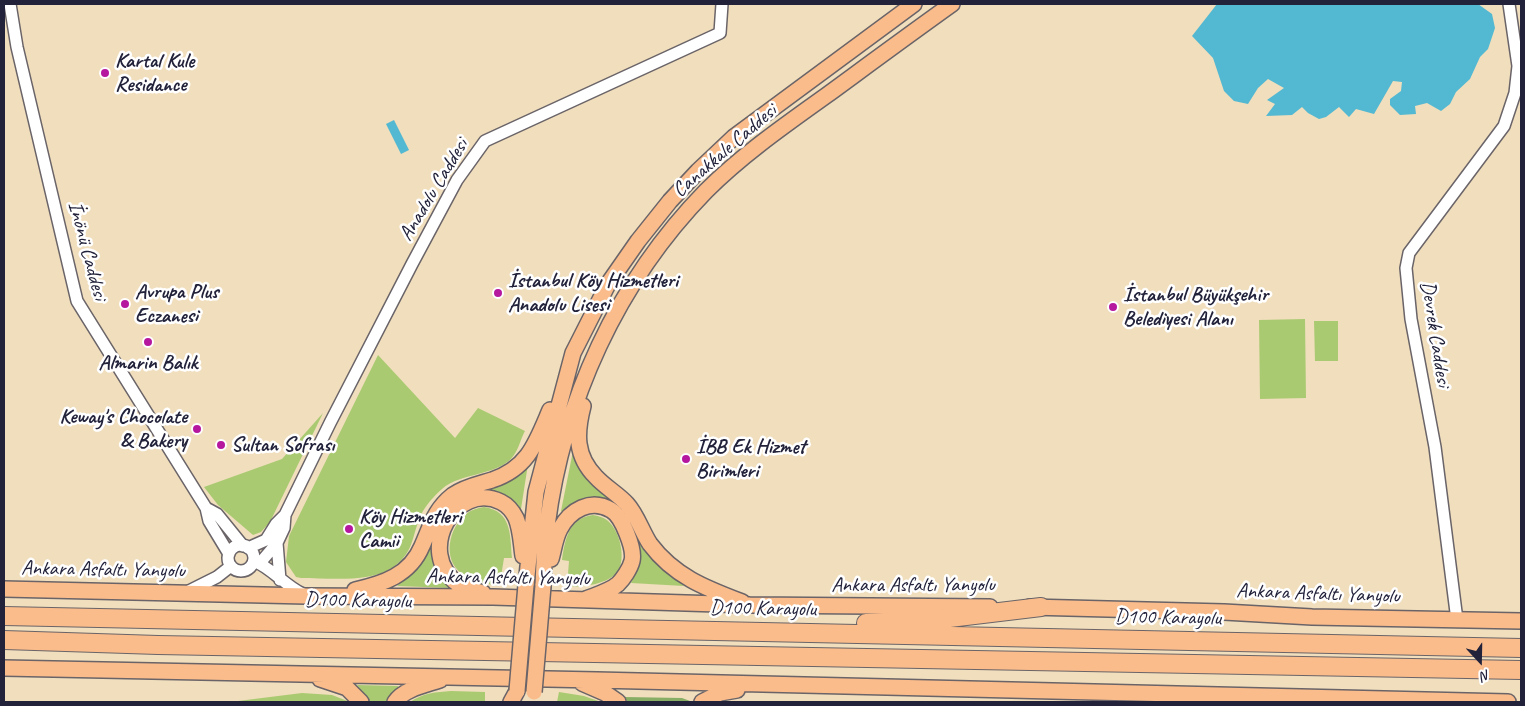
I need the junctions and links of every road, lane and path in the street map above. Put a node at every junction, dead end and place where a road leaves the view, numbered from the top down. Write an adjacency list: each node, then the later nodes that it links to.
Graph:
1 (10, 4): 10 (street, İnönü Caddesi)
2 (722, 4): 11 (street, Anadolu Caddesi)
3 (914, 4): 9 (main road, Canakkale Caddesi)
4 (952, 4): 8 (main road, Canakkale Caddesi)
5 (1502, 4): 7 (street, Devrek Caddesi)
6 (1509, 4): 7 (street, Devrek Caddesi)
7 (1513, 25): 29 (street, Devrek Caddesi)
8 (602, 340): 19 (main road, Canakkale Caddesi); 26 (main road)
9 (573, 353): 18 (main road, Canakkale Caddesi); 23 (main road)
10 (206, 508): 13 (street, İnönü Caddesi); 14 (street, İnönü Caddesi)
11 (285, 515): 12 (street, Anadolu Caddesi); 13 (street, Anadolu Caddesi)
12 (278, 543): 15 (street); 17 (street, Anadolu Caddesi)
13 (245, 547): 14 (street); 15 (street)
14 (229, 554): 16 (street)
15 (257, 562): 16 (street); 17 (street)
16 (231, 566): 21 (street)
17 (280, 580): 22 (street)
18 (526, 585): 24 (main road); 42 (main road, bridge)
19 (543, 586): 25 (main road); 43 (main road, bridge)
20 (4, 590): 21 (main road, Ankara Asfaltı Yanyolu)
21 (184, 594): 22 (main road, Ankara Asfaltı Yanyolu)
22 (306, 596): 23 (main road, Ankara Asfaltı Yanyolu)
23 (326, 596): 24 (main road, Ankara Asfaltı Yanyolu)
24 (493, 597): 25 (main road, Ankara Asfaltı Yanyolu)
25 (580, 601): 26 (main road, Ankara Asfaltı Yanyolu)
26 (750, 605): 27 (main road, Ankara Asfaltı Yanyolu)
27 (1041, 607): 29 (main road, Ankara Asfaltı Yanyolu); 31 (highway)
28 (4, 616): 31 (highway, D100 Karayolu)
29 (1458, 620): 30 (main road, Ankara Asfaltı Yanyolu)
30 (1521, 621)
31 (736, 631): 33 (highway, D100 Karayolu)
32 (4, 640): 36 (highway)
33 (1521, 648)
34 (4, 668): 35 (main road)
35 (23, 668): 37 (main road); 38 (main road)
36 (1521, 670)
37 (4, 672)
38 (305, 674): 39 (main road); 44 (main road)
39 (447, 677): 40 (main road); 45 (main road)
40 (568, 680): 41 (main road); 46 (main road)
41 (762, 685): 47 (main road); 48 (main road)
42 (514, 698)
43 (533, 699)
44 (361, 702)
45 (395, 702)
46 (618, 702)
47 (702, 702)
48 (1508, 702)

